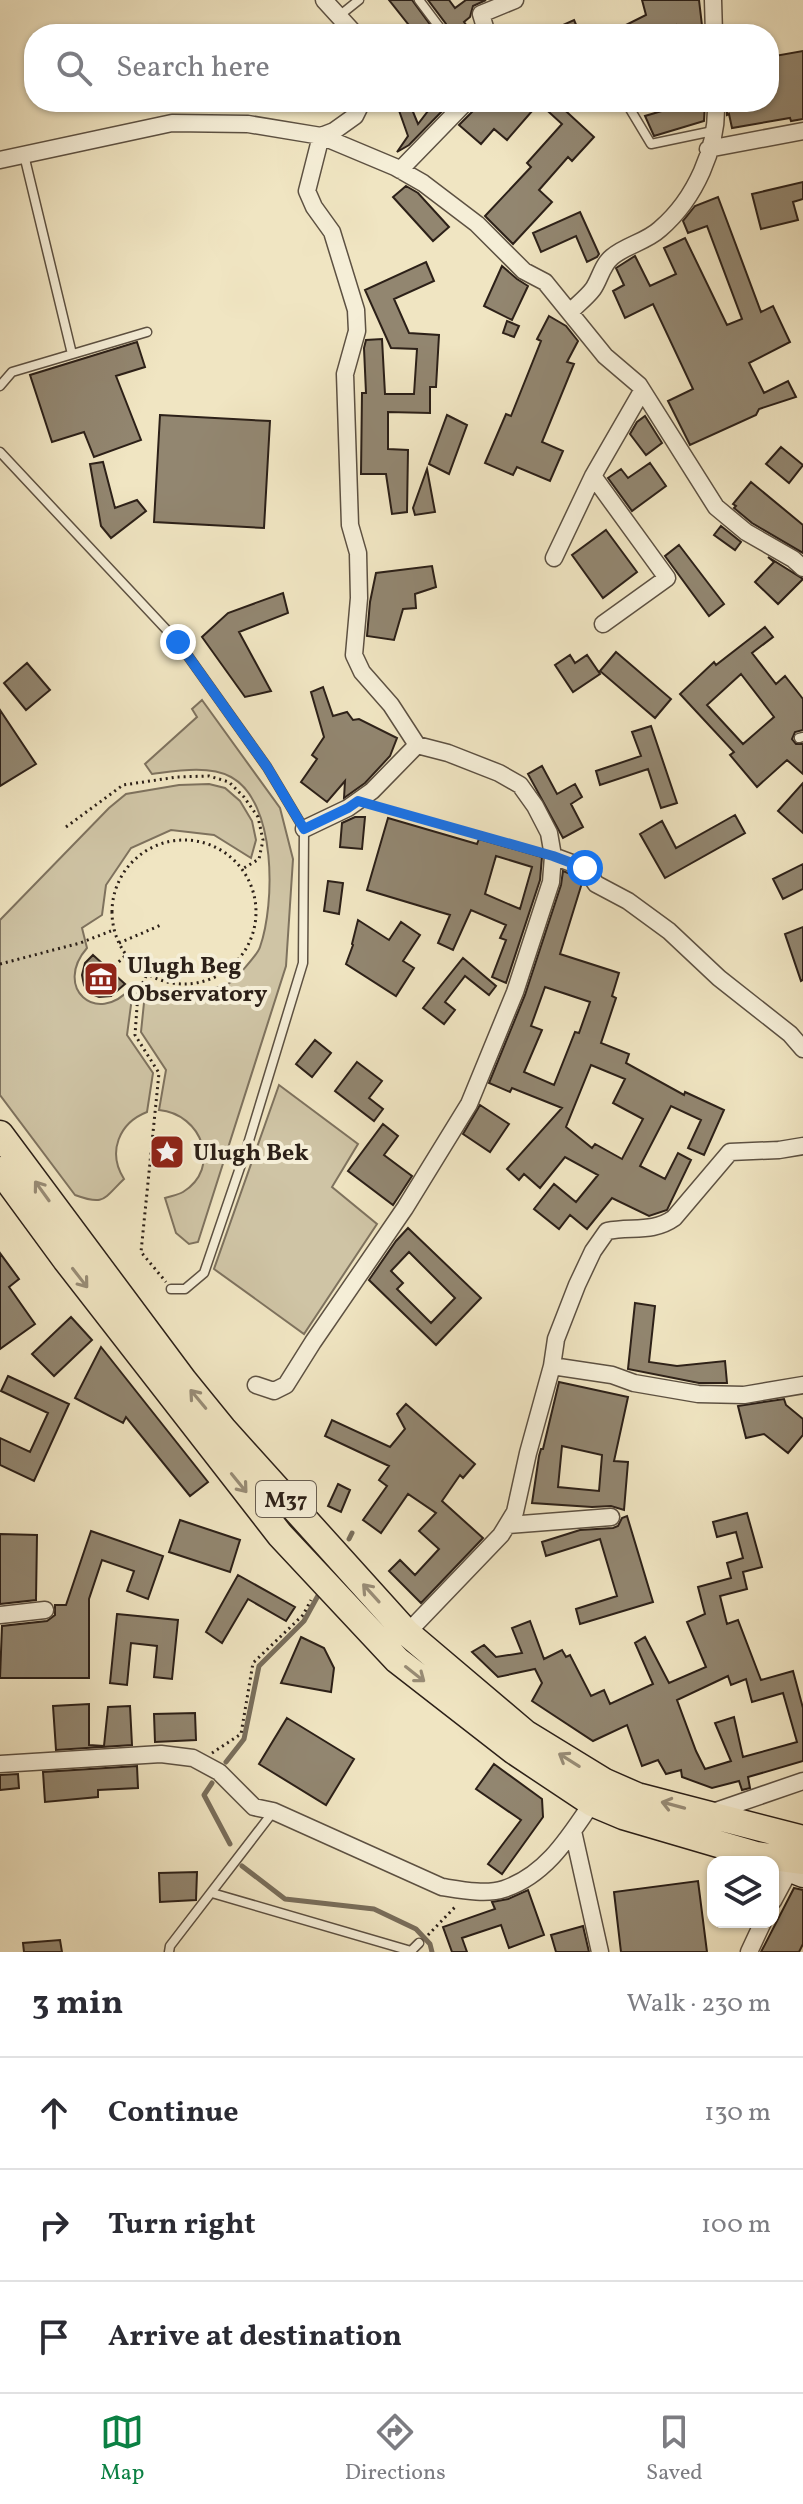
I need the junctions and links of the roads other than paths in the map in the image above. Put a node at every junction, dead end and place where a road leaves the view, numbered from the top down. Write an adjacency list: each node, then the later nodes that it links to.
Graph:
1 (324, 0): 6 (street)
2 (359, 0): 6 (lane)
3 (419, 0): 8 (lane)
4 (515, 0): 9 (street)
5 (713, 0): 10 (street)
6 (339, 16): 7 (street)
7 (346, 24)
8 (437, 24)
9 (484, 24)
10 (714, 24)
11 (357, 112): 17 (street)
12 (456, 112): 21 (street)
13 (632, 112): 15 (lane)
14 (717, 112): 15 (street)
15 (714, 131): 18 (street)
16 (803, 131): 18 (street)
17 (321, 136): 19 (street); 21 (street); 32 (street)
18 (708, 149): 22 (street)
19 (24, 155): 20 (street); 24 (lane)
20 (0, 160)
21 (400, 170): 22 (street)
22 (571, 311): 26 (street)
23 (147, 332): 24 (lane)
24 (72, 354): 25 (lane)
25 (0, 386)
26 (642, 391): 28 (street); 30 (street)
27 (0, 452): 33 (lane)
28 (593, 476): 29 (street); 31 (street)
29 (554, 558)
30 (803, 568)
31 (603, 624)
32 (417, 745): 33 (street); 34 (street)
33 (304, 829): 39 (lane)
34 (553, 856): 35 (street); 41 (street)
35 (803, 1049)
36 (0, 1134): 43 (main road, M37, one-way to 36)
37 (803, 1146): 40 (street)
38 (0, 1170): 43 (main road, M37, one-way to 43)
39 (171, 1289)
40 (552, 1366): 42 (street); 45 (street)
41 (256, 1385)
42 (803, 1385)
43 (216, 1438): 48 (main road, M37, one-way to 43); 51 (main road, M37, one-way to 51)
44 (611, 1517): 45 (street)
45 (508, 1525): 48 (street)
46 (45, 1610): 47 (street)
47 (0, 1615)
48 (407, 1633): 52 (main road, M37, one-way to 48)
49 (0, 1764): 53 (street)
50 (803, 1781): 54 (street)
51 (592, 1803): 52 (main road, M37); 55 (street)
52 (630, 1806): 54 (main road, M37, one-way to 52); 56 (main road, M37)
53 (273, 1811): 55 (street); 58 (lane)
54 (706, 1814): 56 (main road, M37)
55 (573, 1831): 63 (street)
56 (786, 1861): 57 (street)
57 (779, 1883)
58 (212, 1893): 61 (lane); 62 (lane)
59 (760, 1928): 64 (street)
60 (419, 1943): 62 (lane)
61 (169, 1952)
62 (412, 1952)
63 (600, 1952)
64 (749, 1952)

